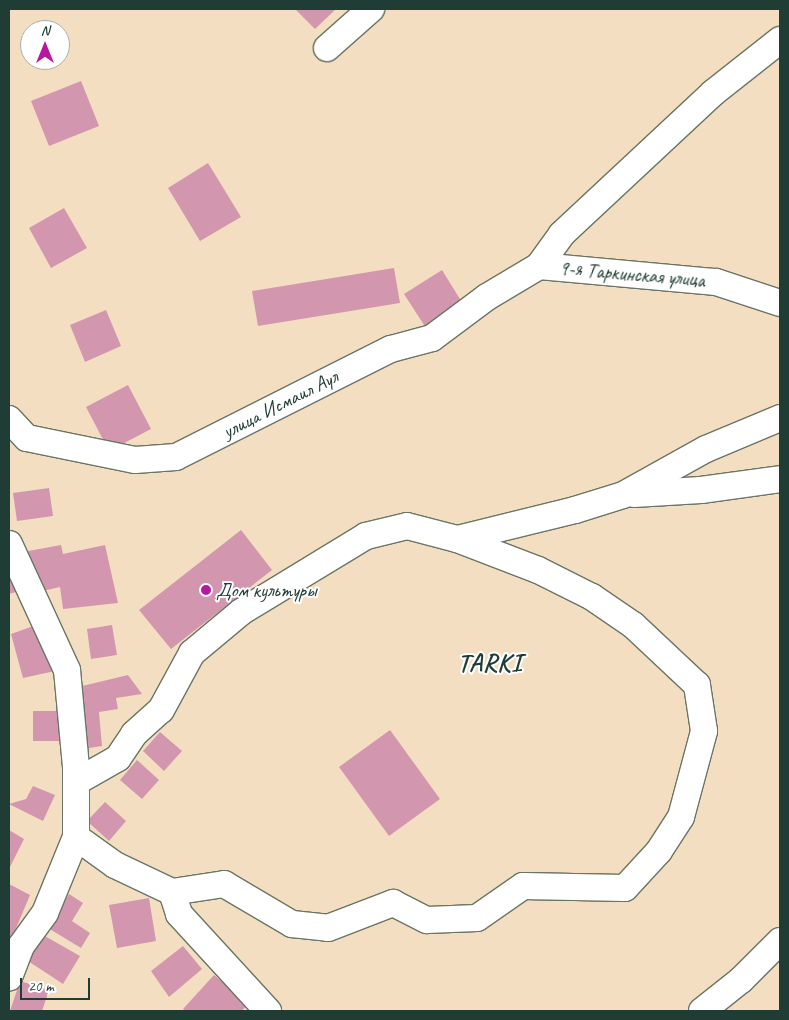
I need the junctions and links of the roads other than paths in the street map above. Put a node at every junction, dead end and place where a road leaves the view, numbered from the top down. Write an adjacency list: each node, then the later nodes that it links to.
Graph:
1 (371, 9): 3 (street)
2 (780, 40): 4 (street, 9-я Таркинская улица)
3 (327, 48)
4 (539, 266): 5 (street, 9-я Таркинская улица); 7 (street, улица Исмаил Аул)
5 (780, 304)
6 (780, 418): 9 (street)
7 (9, 419)
8 (780, 479): 9 (street)
9 (623, 495): 10 (street)
10 (457, 538): 12 (street); 14 (street)
11 (9, 544): 12 (street)
12 (76, 782): 13 (street)
13 (76, 837): 14 (street); 16 (street)
14 (172, 892): 17 (street)
15 (780, 941): 18 (street)
16 (9, 978)
17 (268, 1011)
18 (702, 1011)

